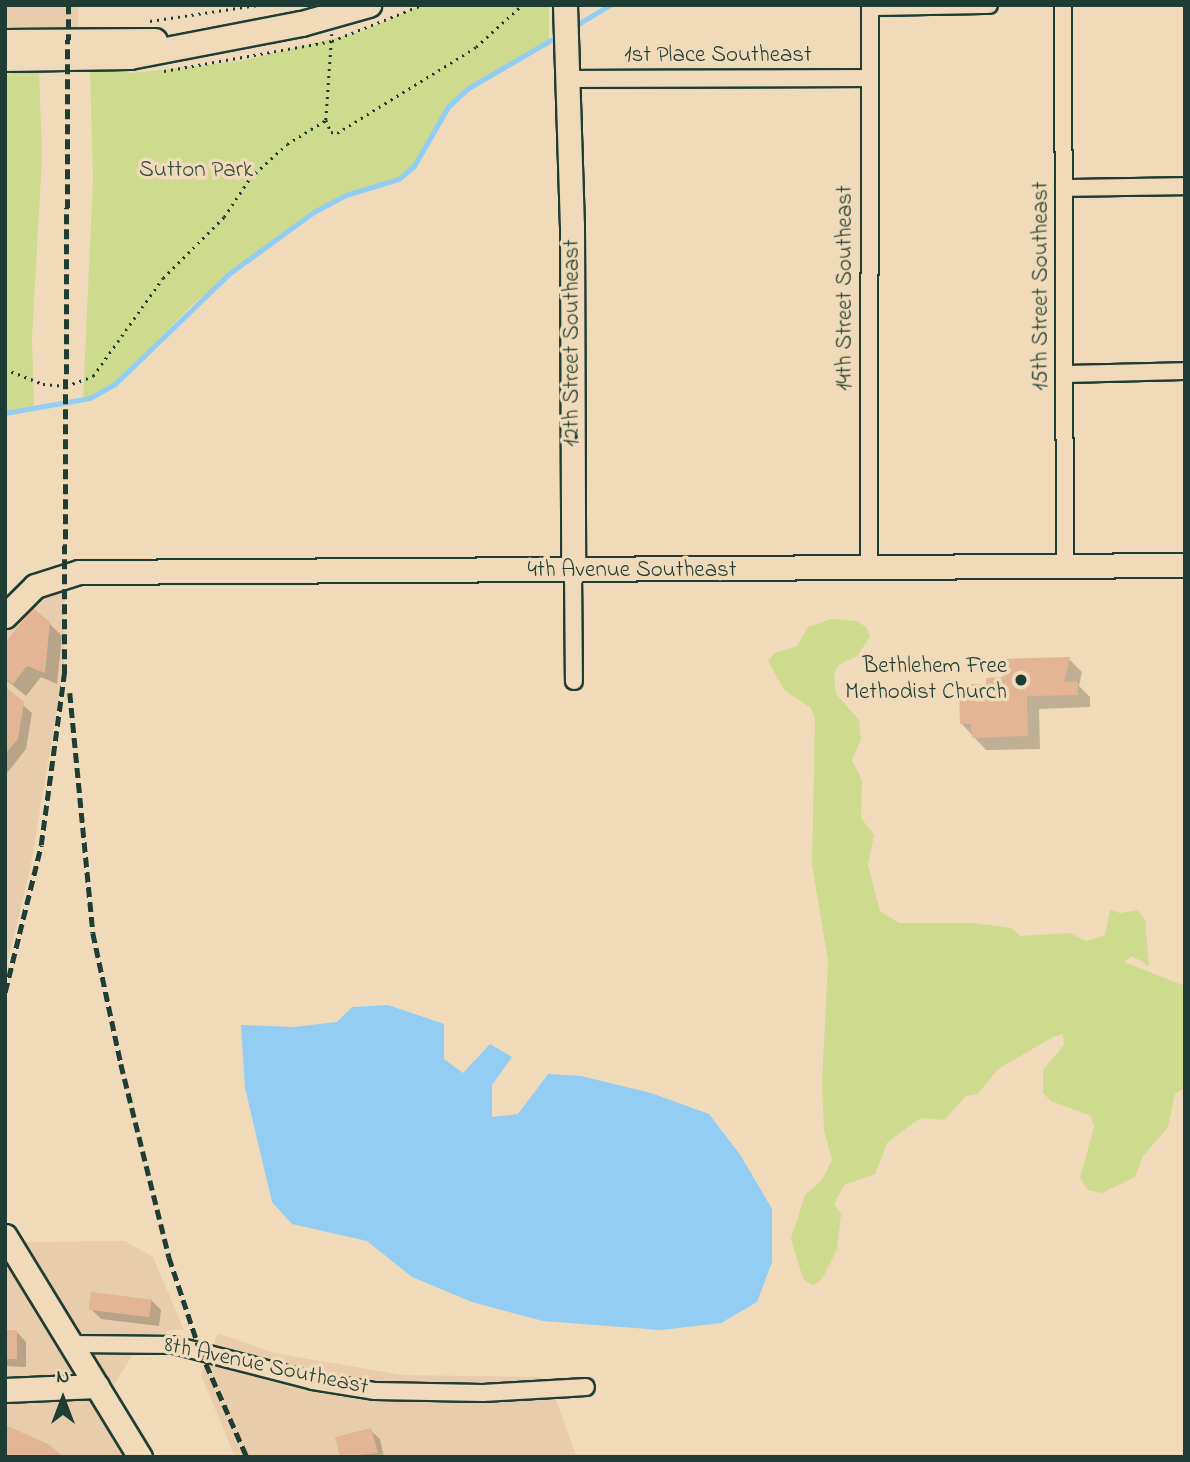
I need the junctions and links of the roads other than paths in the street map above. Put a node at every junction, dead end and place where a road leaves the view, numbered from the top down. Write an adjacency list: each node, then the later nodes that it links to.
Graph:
1 (369, 5): 6 (main road)
2 (565, 5): 10 (street, 12th Street Southeast)
3 (989, 5): 5 (street)
4 (1063, 5): 13 (street, 15th Street Southeast)
5 (870, 6): 11 (street, 14th Street Southeast)
6 (332, 21): 8 (main road)
7 (5, 42): 8 (main road)
8 (194, 44): 9 (main road)
9 (5, 59)
10 (568, 70): 11 (street, 1st Place Southeast); 19 (street, 12th Street Southeast)
11 (869, 78): 18 (street, 14th Street Southeast)
12 (1185, 186): 13 (street)
13 (1064, 188): 15 (street, 15th Street Southeast)
14 (1185, 371): 15 (street)
15 (1065, 374): 17 (street, 15th Street Southeast)
16 (1185, 565): 17 (street, 4th Avenue Southeast)
17 (1065, 567): 18 (street, 4th Avenue Southeast)
18 (869, 570): 19 (street, 4th Avenue Southeast)
19 (573, 572): 20 (street, 4th Avenue Southeast); 21 (street, 12th Street Southeast)
20 (5, 616)
21 (574, 681)
22 (5, 1236): 23 (street)
23 (73, 1344): 24 (street); 25 (street, 8th Avenue Southeast)
24 (97, 1386): 26 (street); 27 (street)
25 (586, 1387)
26 (5, 1390)
27 (140, 1457)

